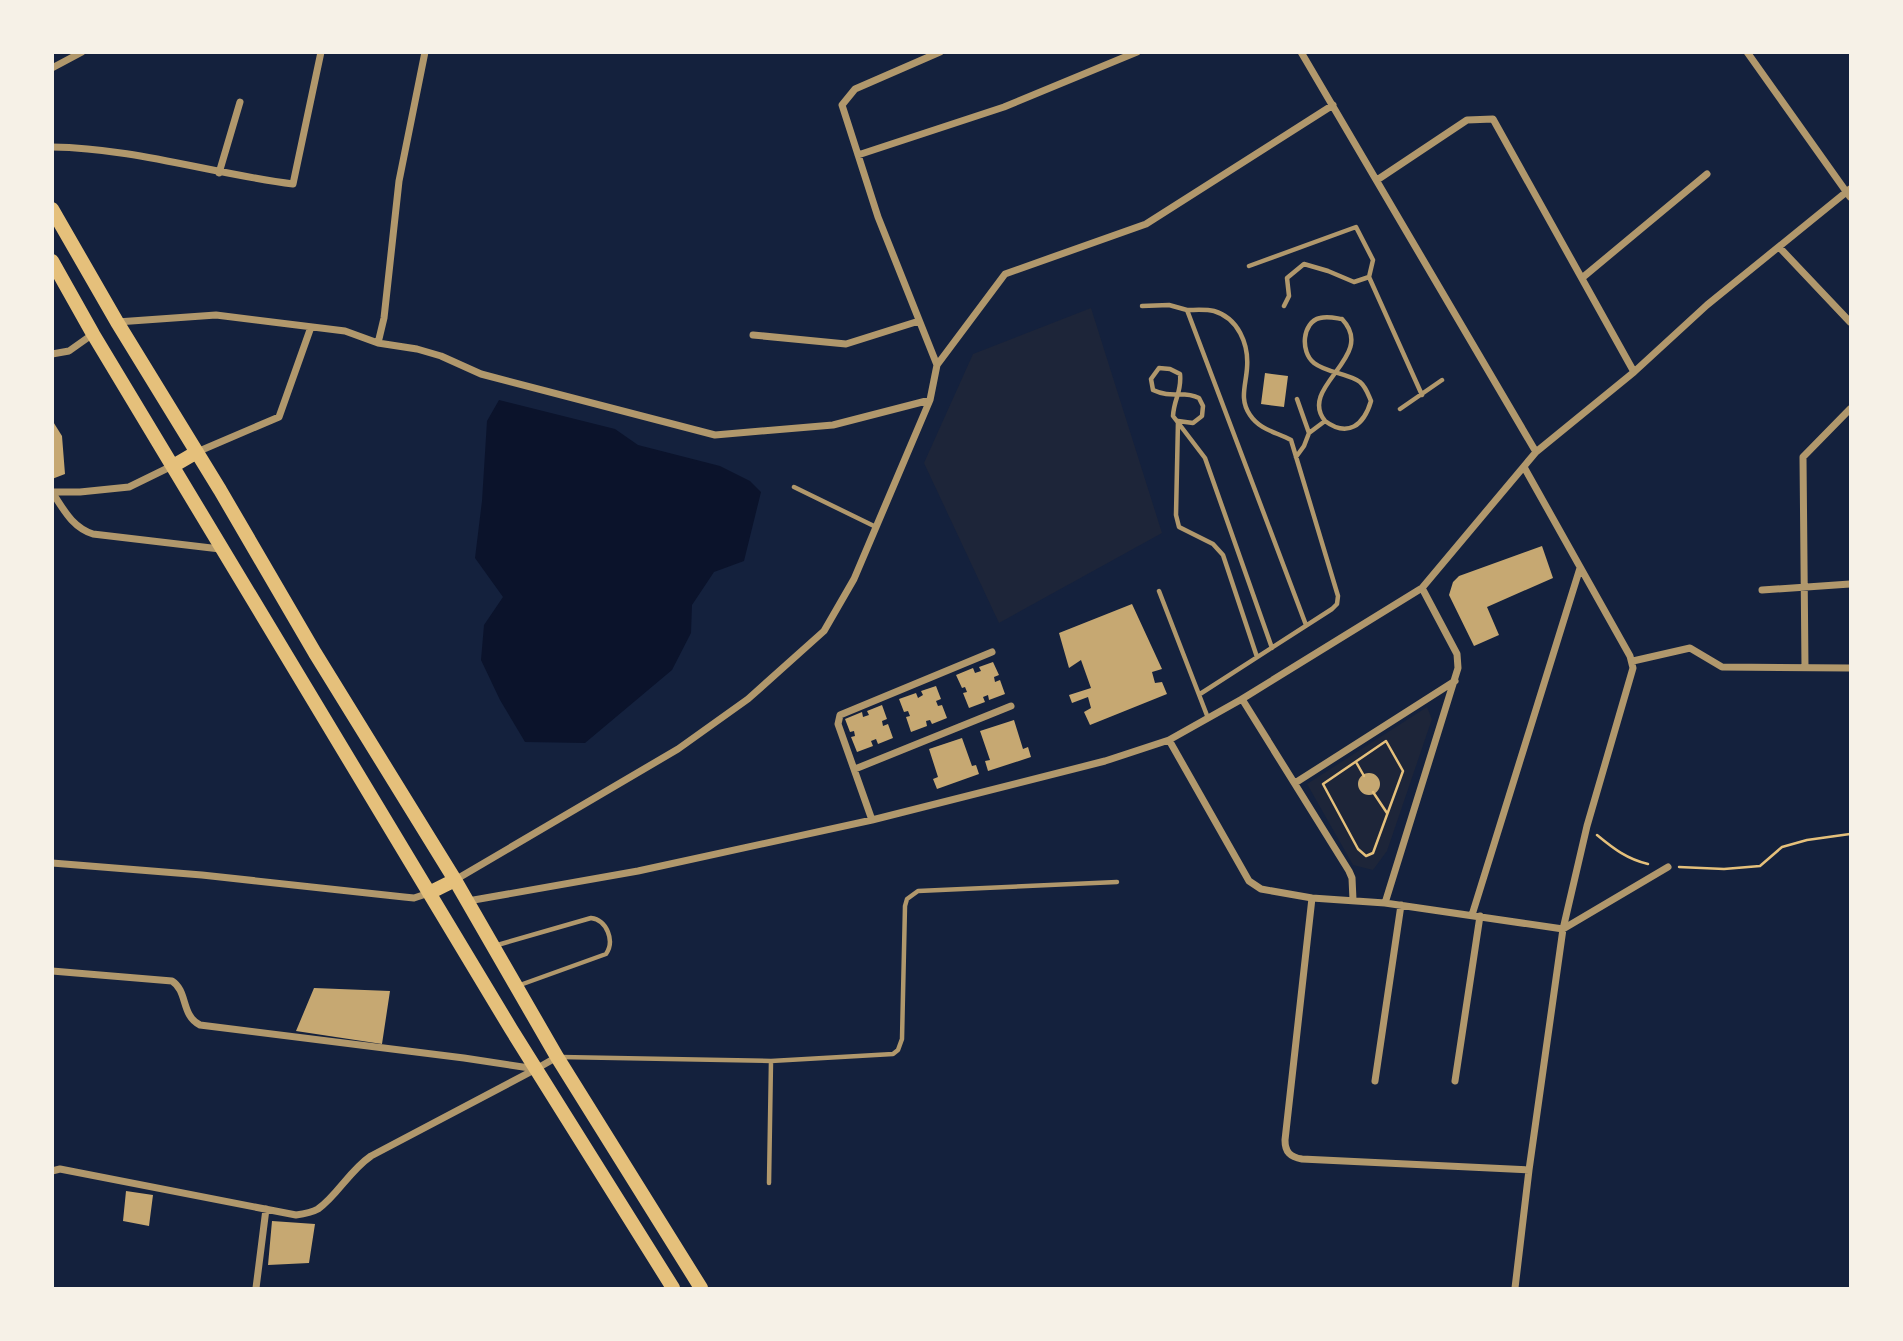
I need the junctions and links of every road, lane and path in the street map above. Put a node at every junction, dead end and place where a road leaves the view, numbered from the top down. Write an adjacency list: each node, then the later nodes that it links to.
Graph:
1 (82, 52): 8 (street)
2 (321, 52): 13 (street)
3 (425, 52): 32 (street)
4 (940, 52): 12 (street)
5 (1137, 52): 12 (street)
6 (1301, 52): 10 (street)
7 (1747, 52): 16 (street)
8 (52, 68)
9 (240, 102): 13 (street)
10 (1334, 105): 15 (street); 34 (street)
11 (52, 147): 13 (street)
12 (858, 155): 26 (street)
13 (219, 173)
14 (1707, 174): 22 (street)
15 (1377, 180): 22 (street); 48 (street)
16 (1849, 193): 18 (street)
17 (52, 209): 28 (main road)
18 (1779, 247): 27 (street); 36 (street)
19 (52, 261): 30 (main road)
20 (1248, 266): 21 (lane)
21 (1368, 277): 24 (lane); 39 (lane)
22 (1582, 278): 36 (street)
23 (1142, 306): 25 (lane)
24 (1284, 306)
25 (1187, 310): 49 (lane); 61 (lane)
26 (919, 321): 31 (street); 34 (street)
27 (1850, 322)
28 (117, 323): 29 (street); 47 (main road)
29 (311, 327): 32 (street); 47 (street)
30 (93, 334): 33 (street); 50 (main road)
31 (753, 335)
32 (377, 343): 41 (street)
33 (52, 354)
34 (937, 365): 41 (street)
35 (1336, 372): 35 (lane); 45 (lane); 45 (lane)
36 (1634, 372): 48 (street)
37 (1443, 380): 39 (lane)
38 (1177, 395): 38 (lane); 44 (lane); 44 (lane)
39 (1422, 395): 42 (lane)
40 (1297, 398): 46 (lane)
41 (930, 400): 53 (street)
42 (1400, 409)
43 (1850, 409): 57 (street)
44 (1178, 421): 62 (lane); 64 (lane)
45 (1325, 421): 46 (lane)
46 (1309, 433): 49 (lane)
47 (197, 452): 50 (main road); 85 (main road)
48 (1536, 452): 51 (street)
49 (1296, 457): 61 (lane)
50 (173, 466): 54 (main road); 54 (street)
51 (1524, 467): 55 (street); 58 (street)
52 (794, 487): 53 (lane)
53 (876, 527): 85 (street)
54 (223, 549): 87 (main road)
55 (1580, 568): 65 (street); 93 (street)
56 (1850, 584): 57 (street)
57 (1805, 587): 59 (street); 66 (street)
58 (1422, 588): 68 (street); 70 (street)
59 (1762, 590)
60 (1159, 591): 69 (lane)
61 (1306, 625): 62 (lane)
62 (1272, 648): 64 (lane)
63 (992, 653): 75 (street)
64 (1258, 657): 69 (lane)
65 (1633, 661): 66 (street); 81 (street)
66 (1805, 667): 67 (street)
67 (1850, 668)
68 (1455, 681): 77 (street); 91 (street)
69 (1200, 694): 72 (lane)
70 (1242, 699): 72 (street); 77 (street)
71 (1011, 706): 75 (street)
72 (1208, 718): 73 (street)
73 (1169, 740): 80 (street); 88 (street)
74 (1356, 762): 76 (path); 79 (path); 79 (path)
75 (855, 769): 80 (street)
76 (1364, 776)
77 (1295, 783): 89 (street)
78 (1373, 792): 79 (path)
79 (1387, 813)
80 (872, 820): 90 (street)
81 (1587, 826): 84 (path); 94 (street)
82 (1850, 834): 84 (path)
83 (52, 863): 87 (street)
84 (1668, 867): 94 (street)
85 (455, 880): 87 (main road); 90 (main road)
86 (1116, 883): 99 (lane)
87 (429, 893): 100 (main road)
88 (1312, 898): 89 (street); 104 (street)
89 (1353, 900): 91 (street)
90 (468, 901): 95 (main road)
91 (1385, 903): 92 (street)
92 (1401, 905): 93 (street); 101 (street)
93 (1476, 915): 94 (street); 102 (street)
94 (1563, 929): 104 (street)
95 (494, 946): 97 (main road); 97 (lane)
96 (52, 971): 100 (street)
97 (518, 986): 98 (main road)
98 (557, 1057): 99 (lane); 100 (street); 109 (main road)
99 (771, 1060): 105 (lane)
100 (536, 1069): 106 (street); 108 (main road)
101 (1374, 1081)
102 (1455, 1081)
103 (53, 1170): 106 (street)
104 (1529, 1170): 110 (street)
105 (769, 1183)
106 (266, 1209): 107 (street)
107 (256, 1289)
108 (673, 1289)
109 (701, 1289)
110 (1515, 1289)

